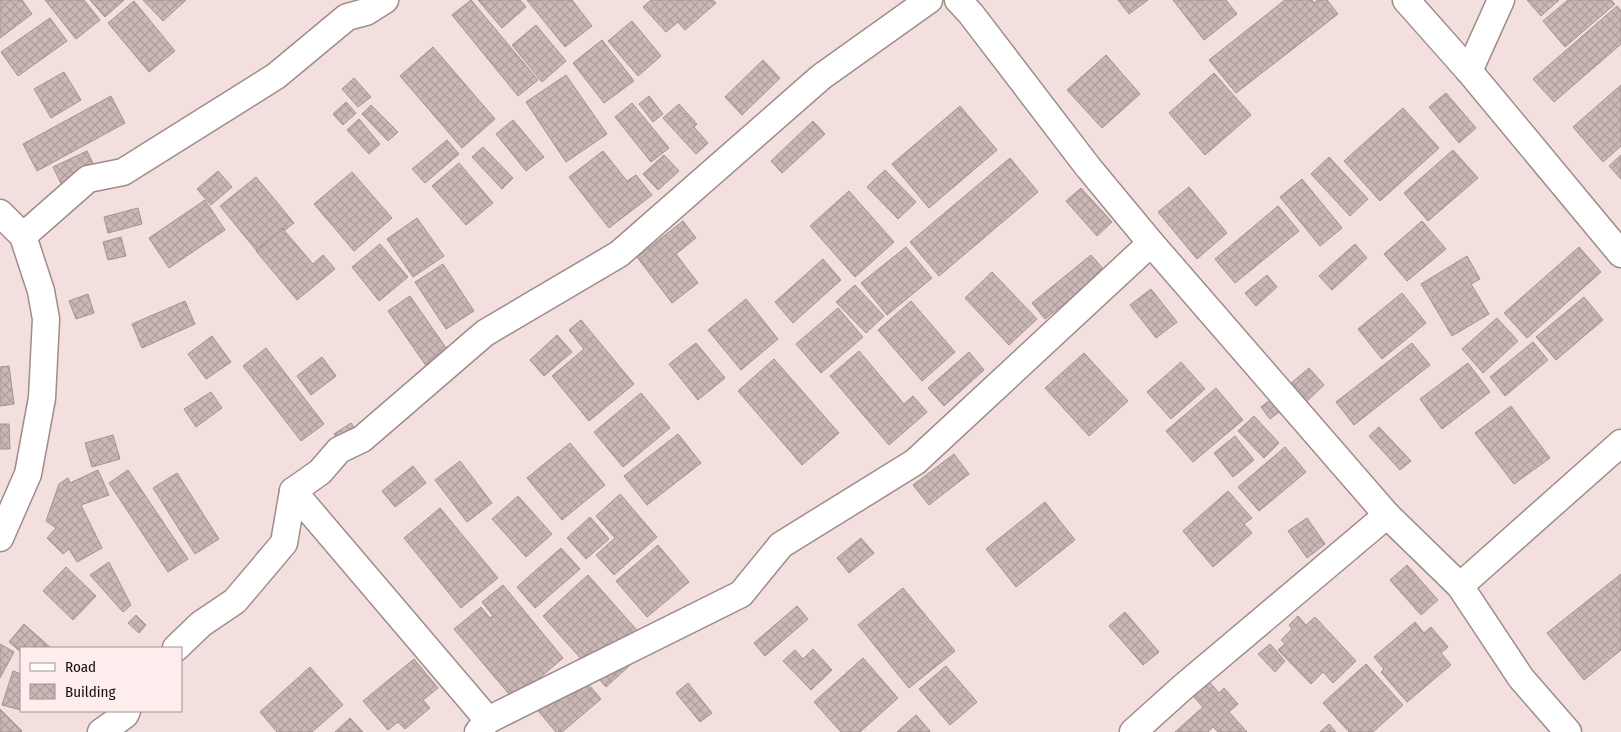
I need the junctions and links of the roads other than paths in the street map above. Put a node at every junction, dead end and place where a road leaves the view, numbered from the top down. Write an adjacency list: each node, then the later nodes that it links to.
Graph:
1 (385, 0): 8 (street)
2 (930, 0): 12 (street)
3 (1406, 0): 6 (street)
4 (1501, 0): 6 (street)
5 (971, 5): 9 (street)
6 (1469, 71): 10 (street)
7 (0, 214): 8 (street)
8 (23, 236): 14 (street)
9 (1151, 243): 13 (street); 18 (street)
10 (1621, 254)
11 (1621, 443): 15 (street)
12 (294, 491): 16 (street); 18 (street)
13 (1387, 515): 15 (street); 20 (street)
14 (1, 534)
15 (1460, 586): 21 (street)
16 (177, 647)
17 (126, 712): 19 (street)
18 (483, 726)
19 (100, 732)
20 (1133, 732)
21 (1568, 732)

